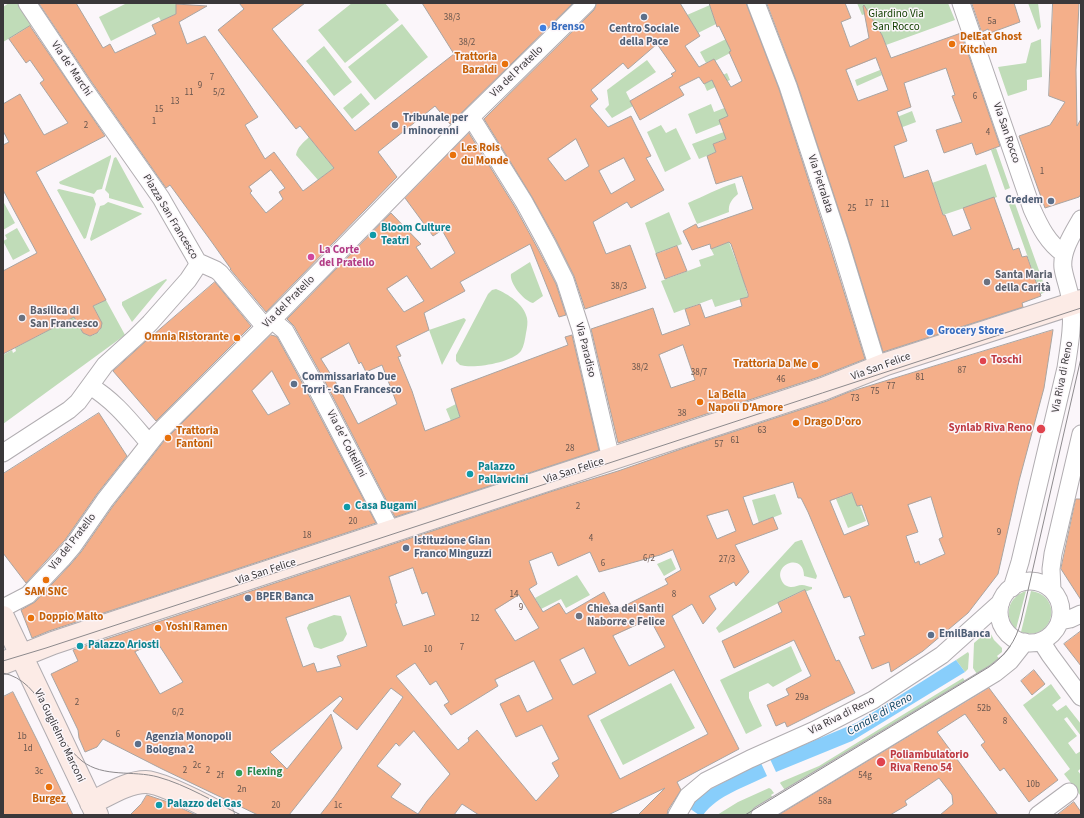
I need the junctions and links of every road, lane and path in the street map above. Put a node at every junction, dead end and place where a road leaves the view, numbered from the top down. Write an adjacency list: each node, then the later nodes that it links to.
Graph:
1 (27, 3): 6 (street, Via de' Marchi)
2 (587, 3): 5 (street, Via del Pratello)
3 (756, 3): 12 (street, Via Pietralata)
4 (961, 3): 8 (street, Via San Rocco)
5 (471, 117): 11 (street, Via del Pratello); 17 (street, Via Paradiso)
6 (117, 135): 9 (street, Piazza San Francesco)
7 (1081, 219): 8 (street)
8 (1064, 254): 10 (street, Via Riva di Reno)
9 (198, 262): 11 (street, Via de' Coltellini); 13 (street, Piazza San Francesco)
10 (1076, 303): 12 (street, Via San Felice); 19 (street, Via Riva di Reno)
11 (271, 320): 15 (street, Via del Pratello); 18 (street, Via de' Coltellini)
12 (878, 368): 17 (street, Via San Felice)
13 (90, 386): 15 (street); 16 (street, Piazza San Francesco)
14 (1081, 434): 20 (street)
15 (145, 438): 22 (street, Via del Pratello)
16 (3, 452)
17 (611, 459): 18 (street, Via San Felice)
18 (390, 531): 27 (street, Via San Felice)
19 (1012, 588): 20 (street); 21 (street)
20 (1052, 590): 25 (street)
21 (1001, 602): 26 (street); 32 (street, Via Riva di Reno)
22 (3, 608)
23 (1081, 614): 25 (street)
24 (3, 616): 27 (street, Via Guglielmo Marconi)
25 (1060, 621): 26 (street)
26 (1033, 642): 28 (street); 33 (street)
27 (12, 659): 30 (street, Via Guglielmo Marconi)
28 (1081, 697)
29 (1069, 792): 34 (street)
30 (94, 809): 31 (street)
31 (223, 815)
32 (677, 815)
33 (760, 815)
34 (1038, 815)

